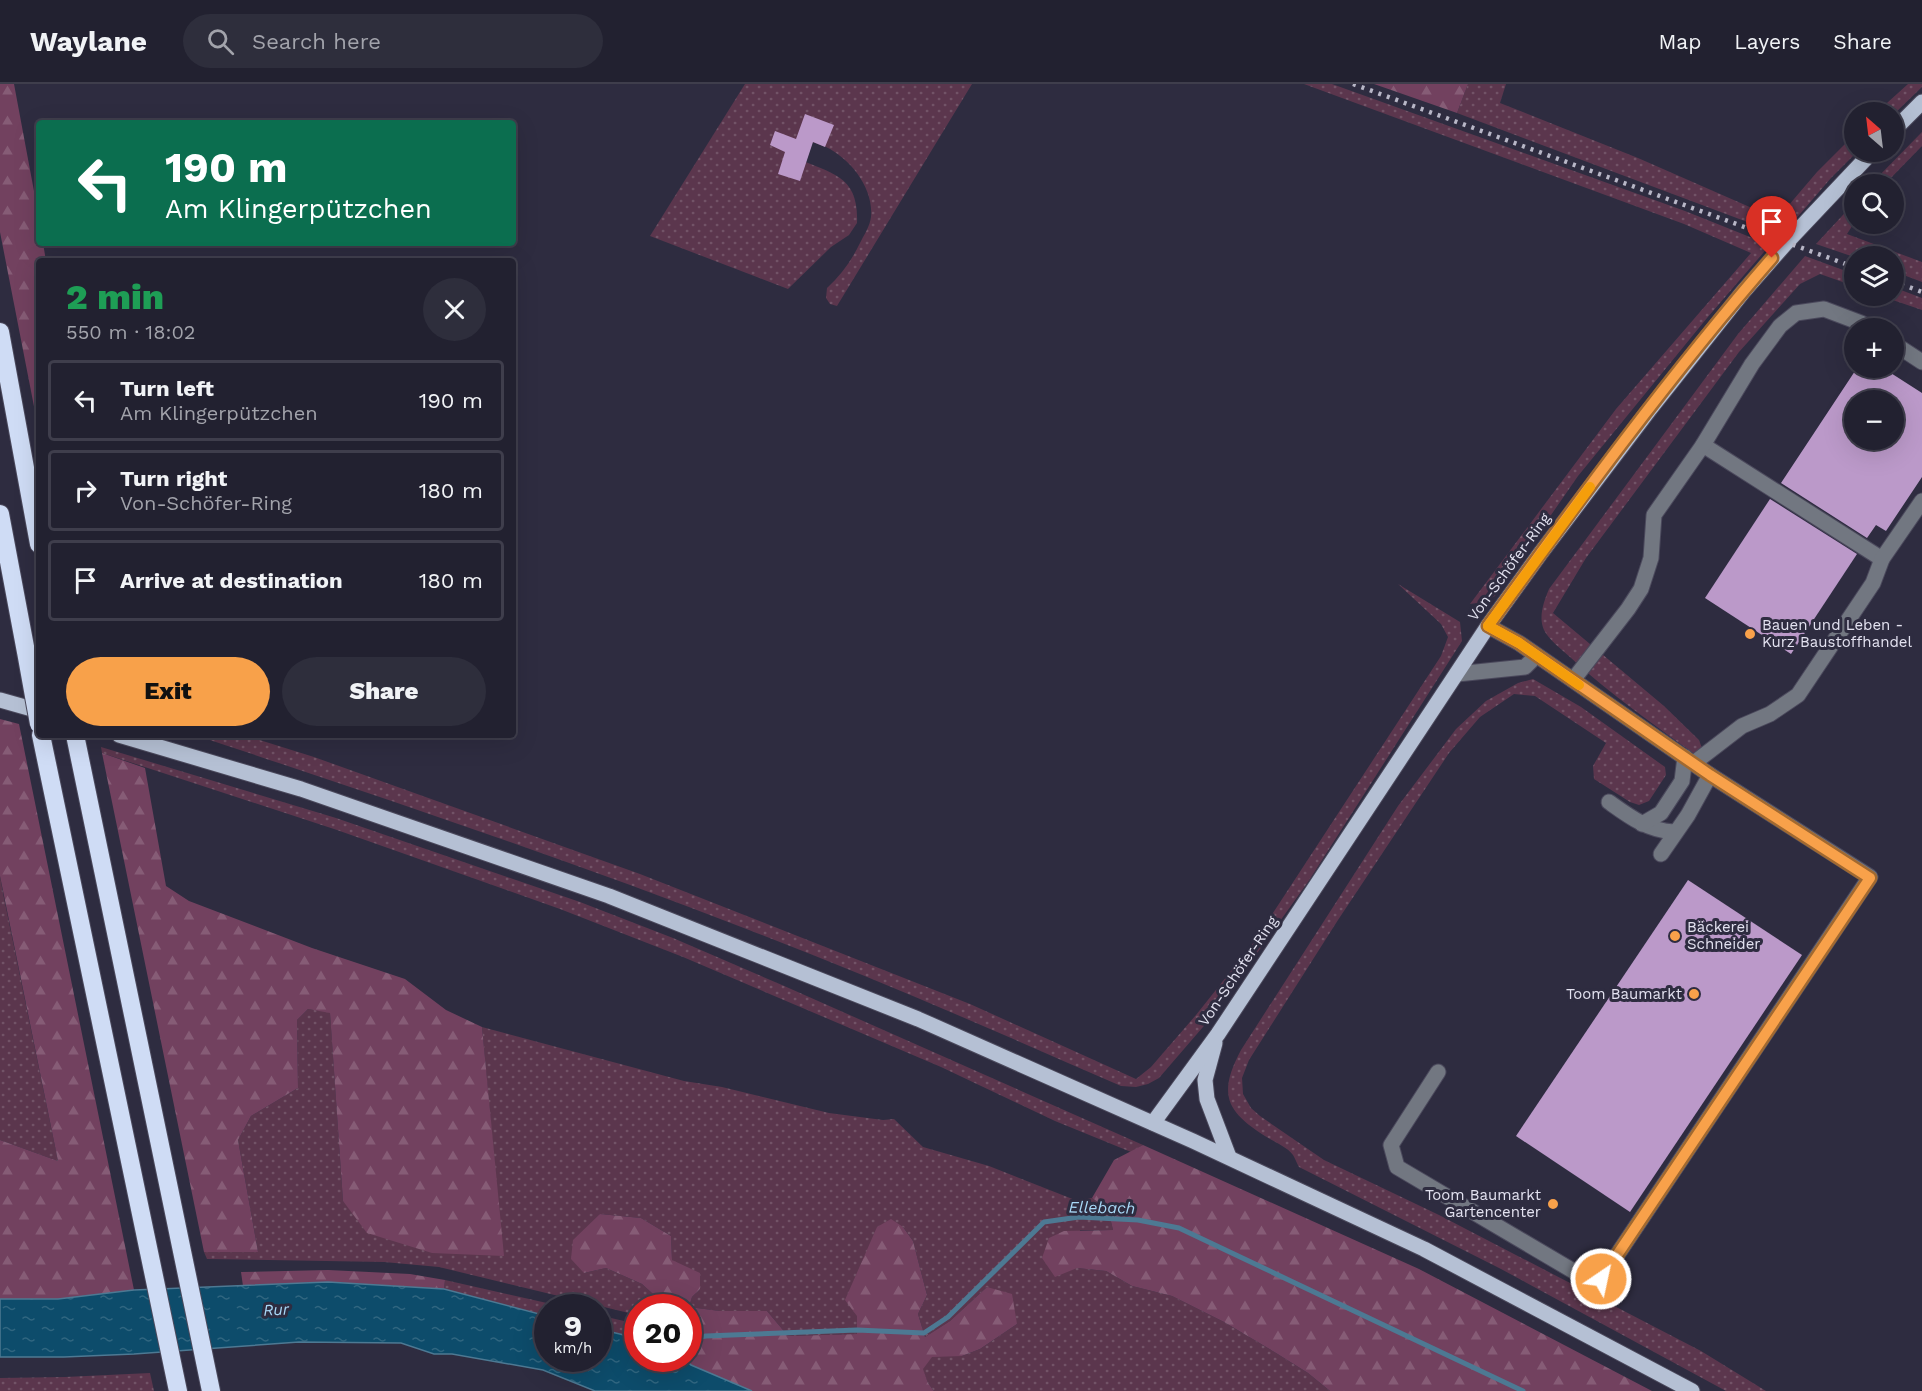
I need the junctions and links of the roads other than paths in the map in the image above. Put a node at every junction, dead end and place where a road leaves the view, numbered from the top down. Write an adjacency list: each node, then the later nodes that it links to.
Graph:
1 (1922, 102): 2 (main road)
2 (1904, 120)
3 (1863, 162): 13 (main road, Von-Schöfer-Ring)
4 (1848, 318): 8 (street)
5 (0, 332): 11 (highway)
6 (1904, 350): 7 (street)
7 (1922, 362)
8 (1702, 445): 12 (street); 16 (street)
9 (1922, 501): 12 (street)
10 (0, 514): 18 (highway, bridge)
11 (36, 528)
12 (1882, 559): 23 (street)
13 (1488, 626): 14 (street); 15 (main road, Von-Schöfer-Ring)
14 (1536, 656): 15 (street); 16 (street)
15 (1457, 674): 29 (main road, Von-Schöfer-Ring)
16 (1573, 680): 23 (street)
17 (0, 700): 19 (main road)
18 (36, 707)
19 (36, 710)
20 (76, 738): 34 (highway)
21 (129, 738): 31 (main road)
22 (43, 742): 33 (highway)
23 (1690, 760): 24 (street); 26 (street)
24 (1710, 775): 27 (street); 30 (street)
25 (1610, 809): 26 (street)
26 (1642, 824): 27 (street)
27 (1674, 832): 28 (street)
28 (1661, 854)
29 (1218, 1034): 31 (main road, Von-Schöfer-Ring); 32 (main road)
30 (1438, 1072)
31 (1153, 1123): 32 (main road)
32 (1229, 1157): 35 (main road)
33 (178, 1391)
34 (211, 1391)
35 (1692, 1391)

